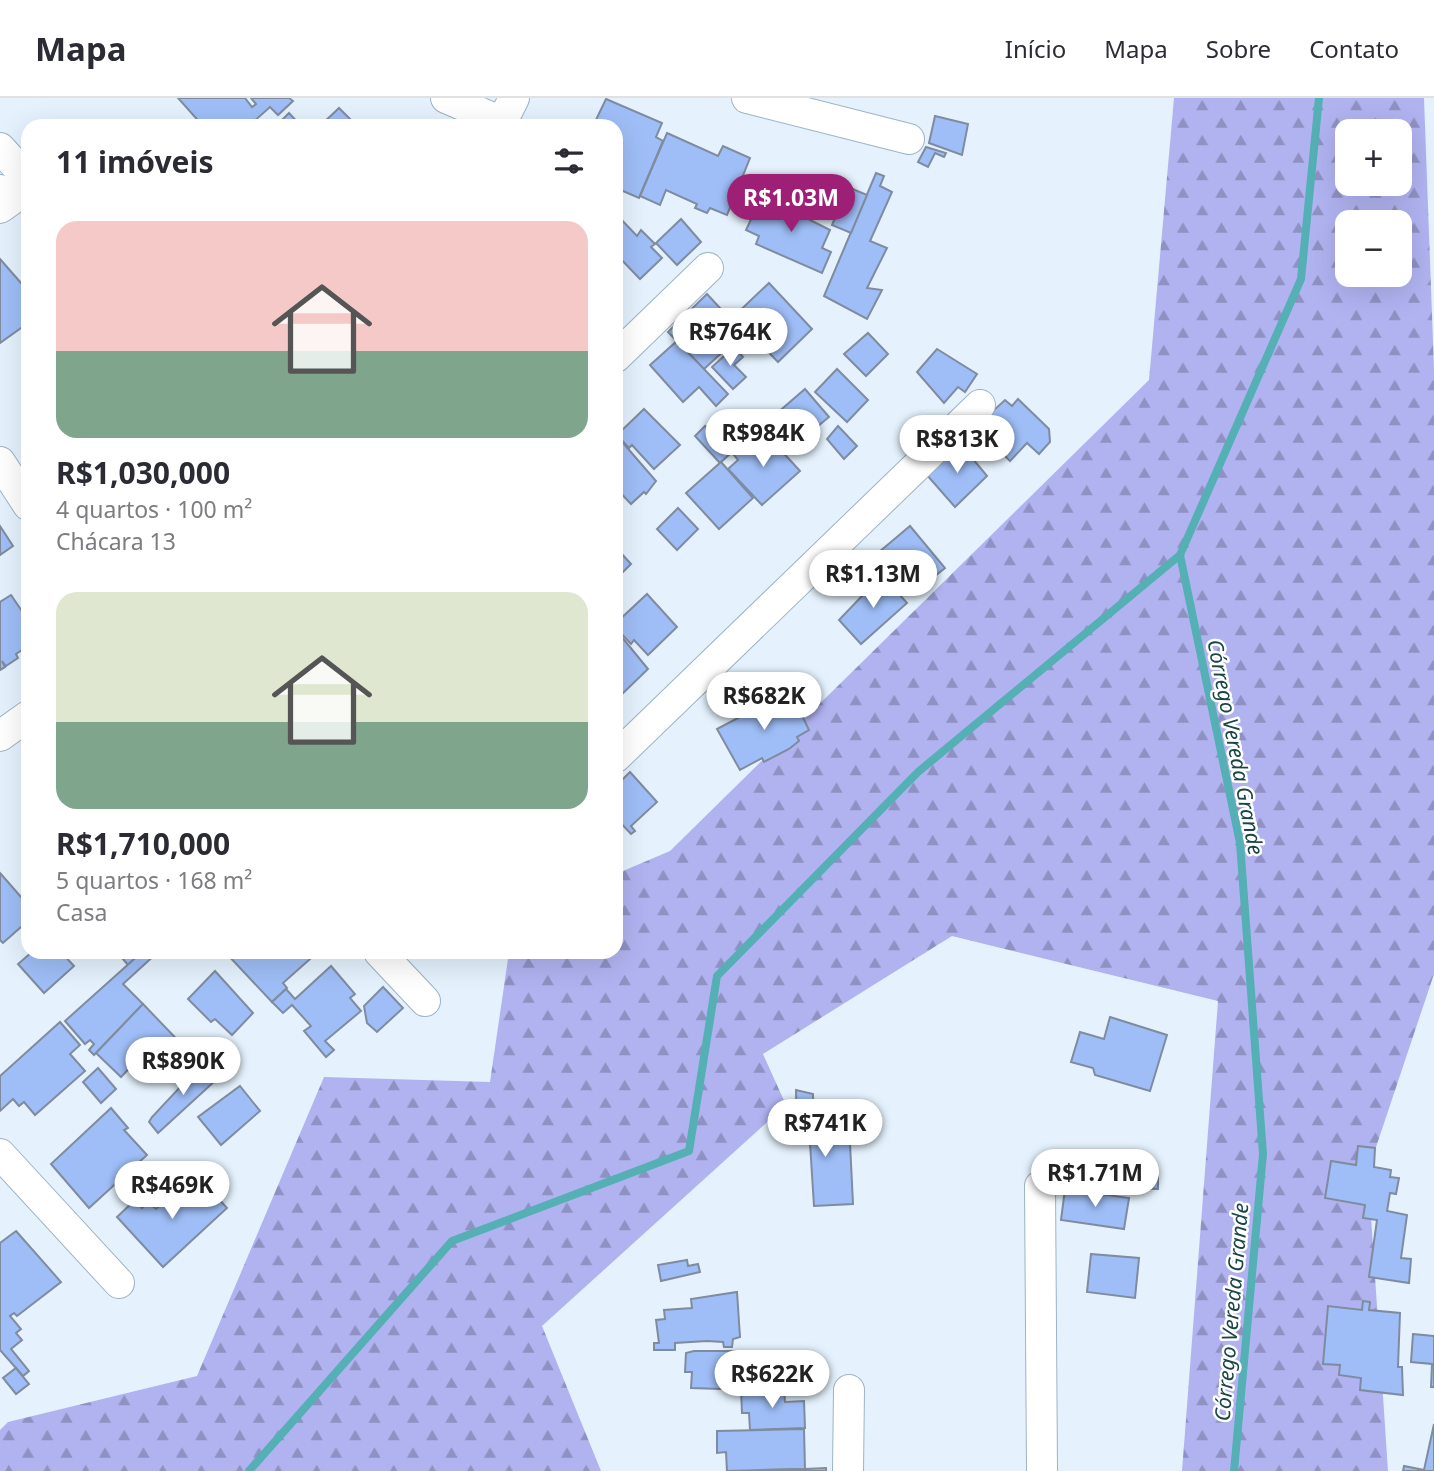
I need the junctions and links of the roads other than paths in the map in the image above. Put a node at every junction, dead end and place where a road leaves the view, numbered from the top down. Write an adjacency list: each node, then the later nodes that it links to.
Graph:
1 (446, 98): 4 (street)
2 (514, 98): 5 (street)
3 (747, 98): 6 (street)
4 (495, 119)
5 (504, 119)
6 (909, 139)
7 (0, 148): 8 (street)
8 (21, 170)
9 (0, 190): 10 (street)
10 (0, 208)
11 (708, 268): 12 (street)
12 (623, 350)
13 (980, 405): 16 (street)
14 (0, 462): 15 (street)
15 (21, 494)
16 (623, 750)
17 (386, 959): 18 (street)
18 (425, 1001)
19 (0, 1154): 21 (street)
20 (1040, 1186): 24 (street)
21 (119, 1283)
22 (849, 1390): 23 (street)
23 (848, 1471)
24 (1042, 1471)

